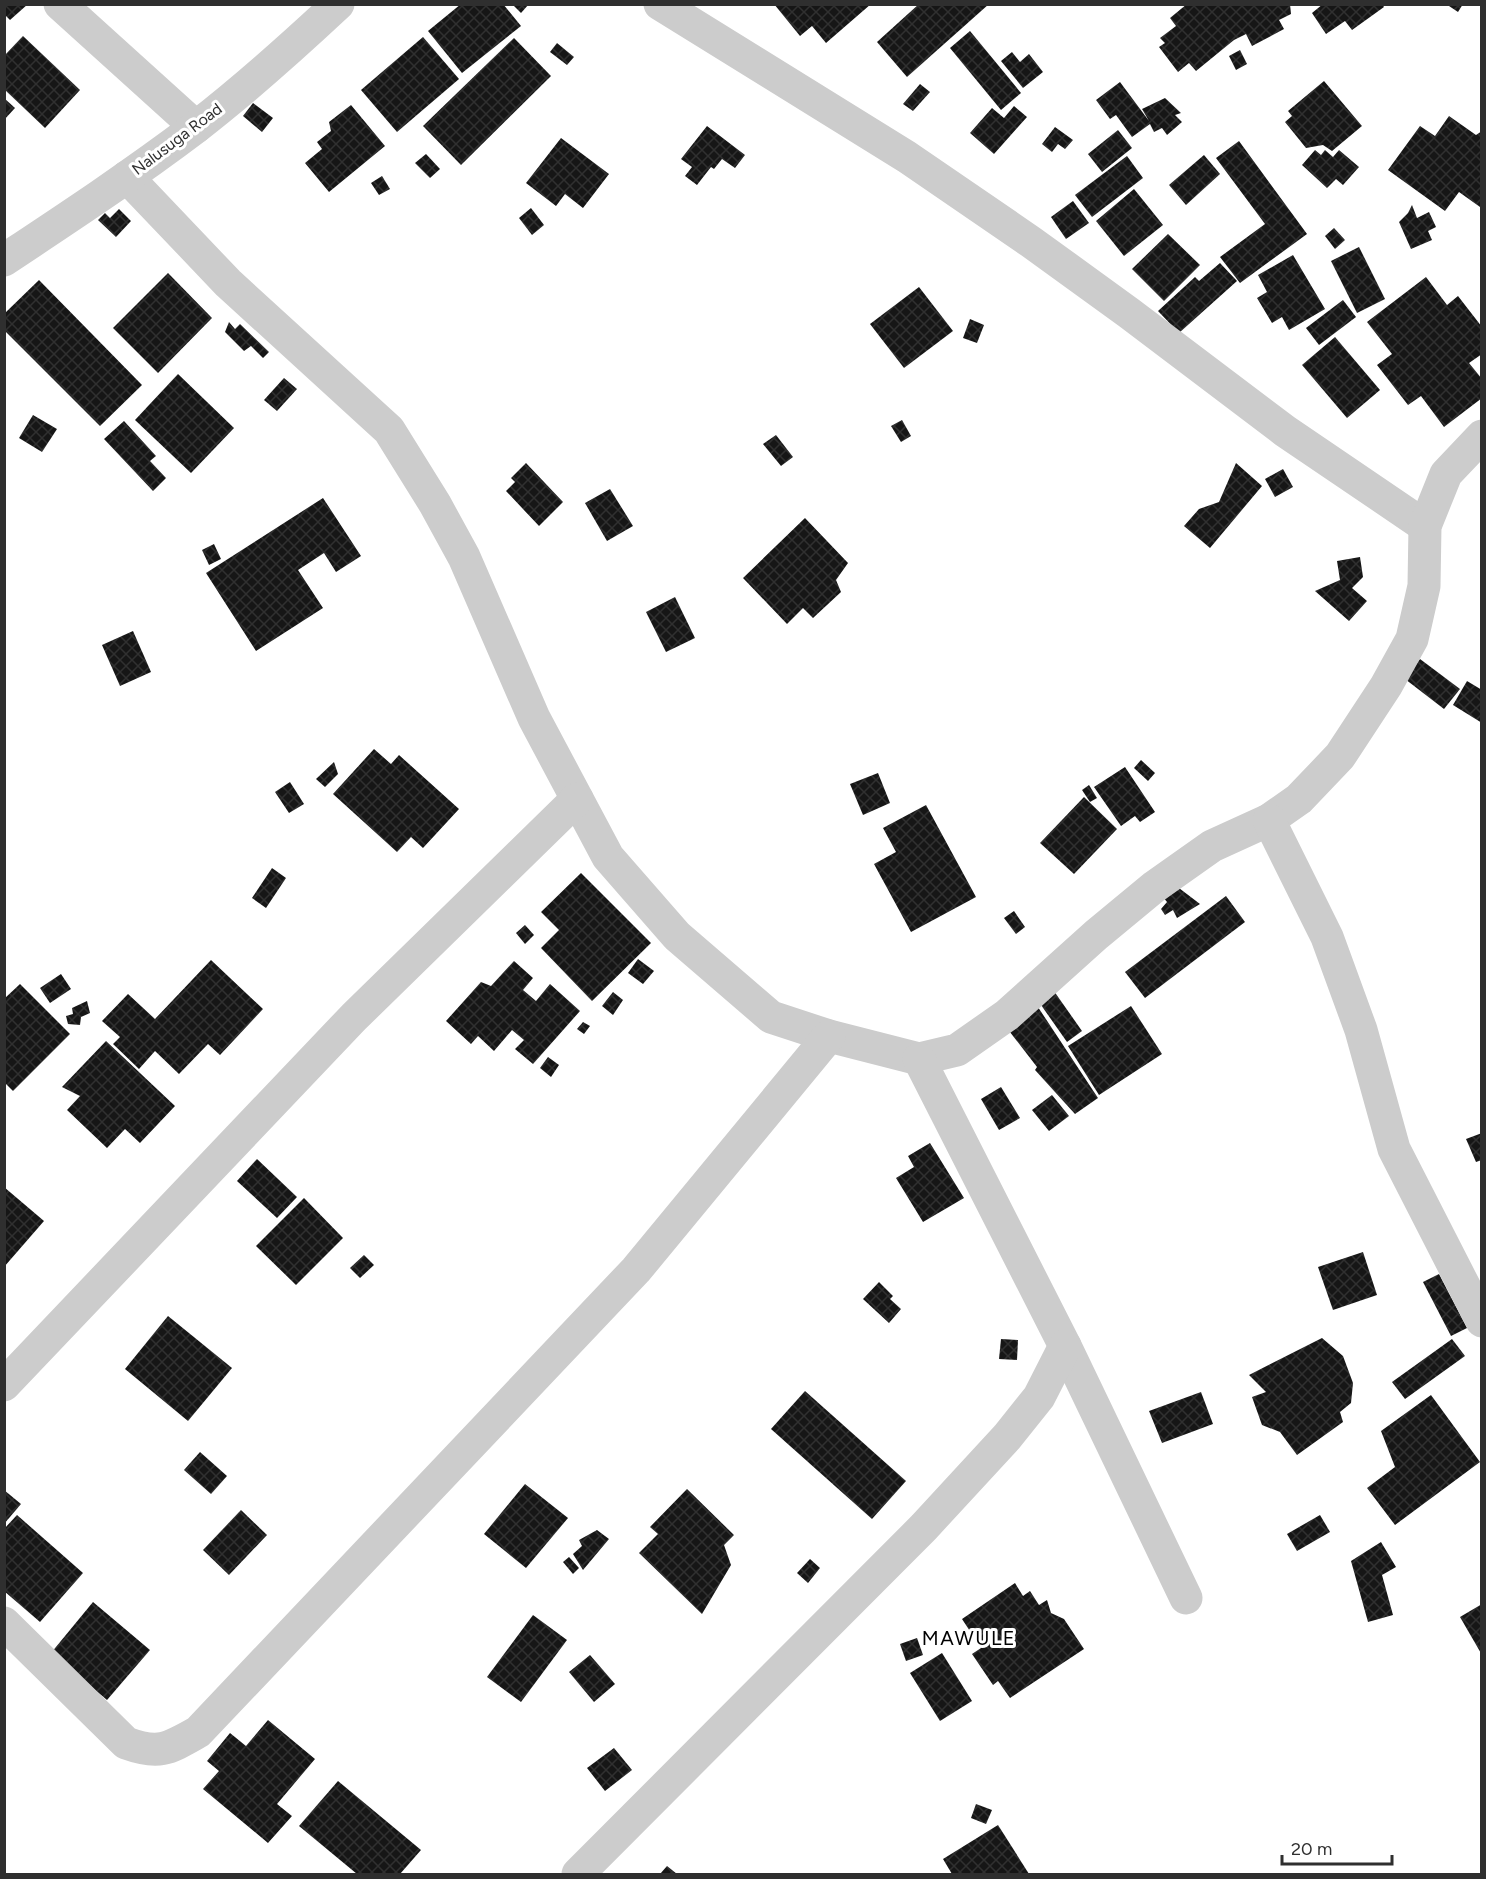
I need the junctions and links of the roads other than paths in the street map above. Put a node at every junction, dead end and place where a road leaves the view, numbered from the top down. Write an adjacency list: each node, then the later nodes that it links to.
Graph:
1 (60, 4): 4 (street)
2 (338, 4): 4 (street, Nalusuga Road)
3 (660, 4): 8 (street)
4 (196, 127): 5 (street, Nalusuga Road)
5 (127, 177): 6 (street, Nalusuga Road); 9 (street)
6 (4, 260)
7 (1482, 436): 8 (street)
8 (1425, 526): 10 (street)
9 (577, 799): 11 (street); 15 (street)
10 (1269, 820): 12 (street); 13 (street)
11 (829, 1036): 12 (street); 17 (street)
12 (918, 1059): 14 (street)
13 (1482, 1322)
14 (1065, 1346): 16 (street); 18 (street)
15 (4, 1384)
16 (1186, 1598)
17 (4, 1623)
18 (578, 1875)

